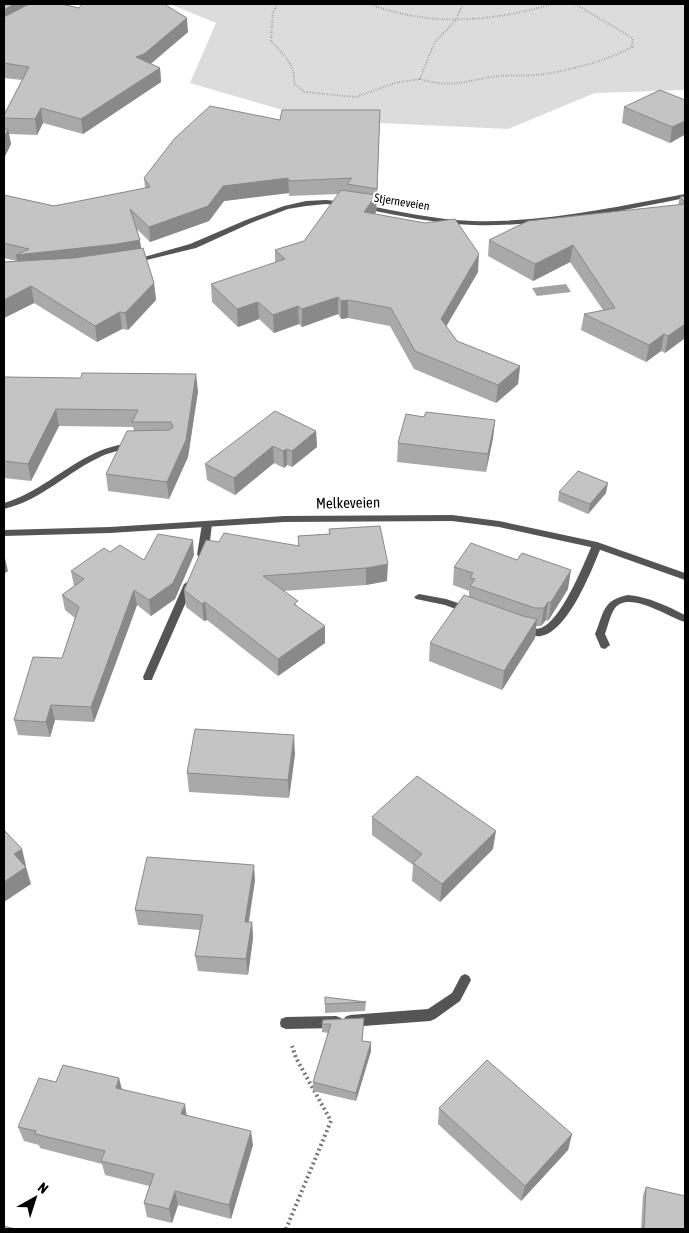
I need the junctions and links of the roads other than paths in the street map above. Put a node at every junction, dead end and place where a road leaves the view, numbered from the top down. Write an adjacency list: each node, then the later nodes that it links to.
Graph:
1 (685, 196): 2 (street, Stjerneveien)
2 (125, 262)
3 (142, 444): 4 (street)
4 (4, 506)
5 (207, 524): 6 (street, Melkeveien); 7 (street, Melkeveien); 14 (street)
6 (4, 533)
7 (597, 545): 8 (street, Melkeveien); 12 (street)
8 (685, 577)
9 (419, 597): 10 (street)
10 (483, 614)
11 (685, 619): 13 (street)
12 (508, 624)
13 (606, 645)
14 (148, 677)
15 (466, 980): 16 (street)
16 (286, 1023)

